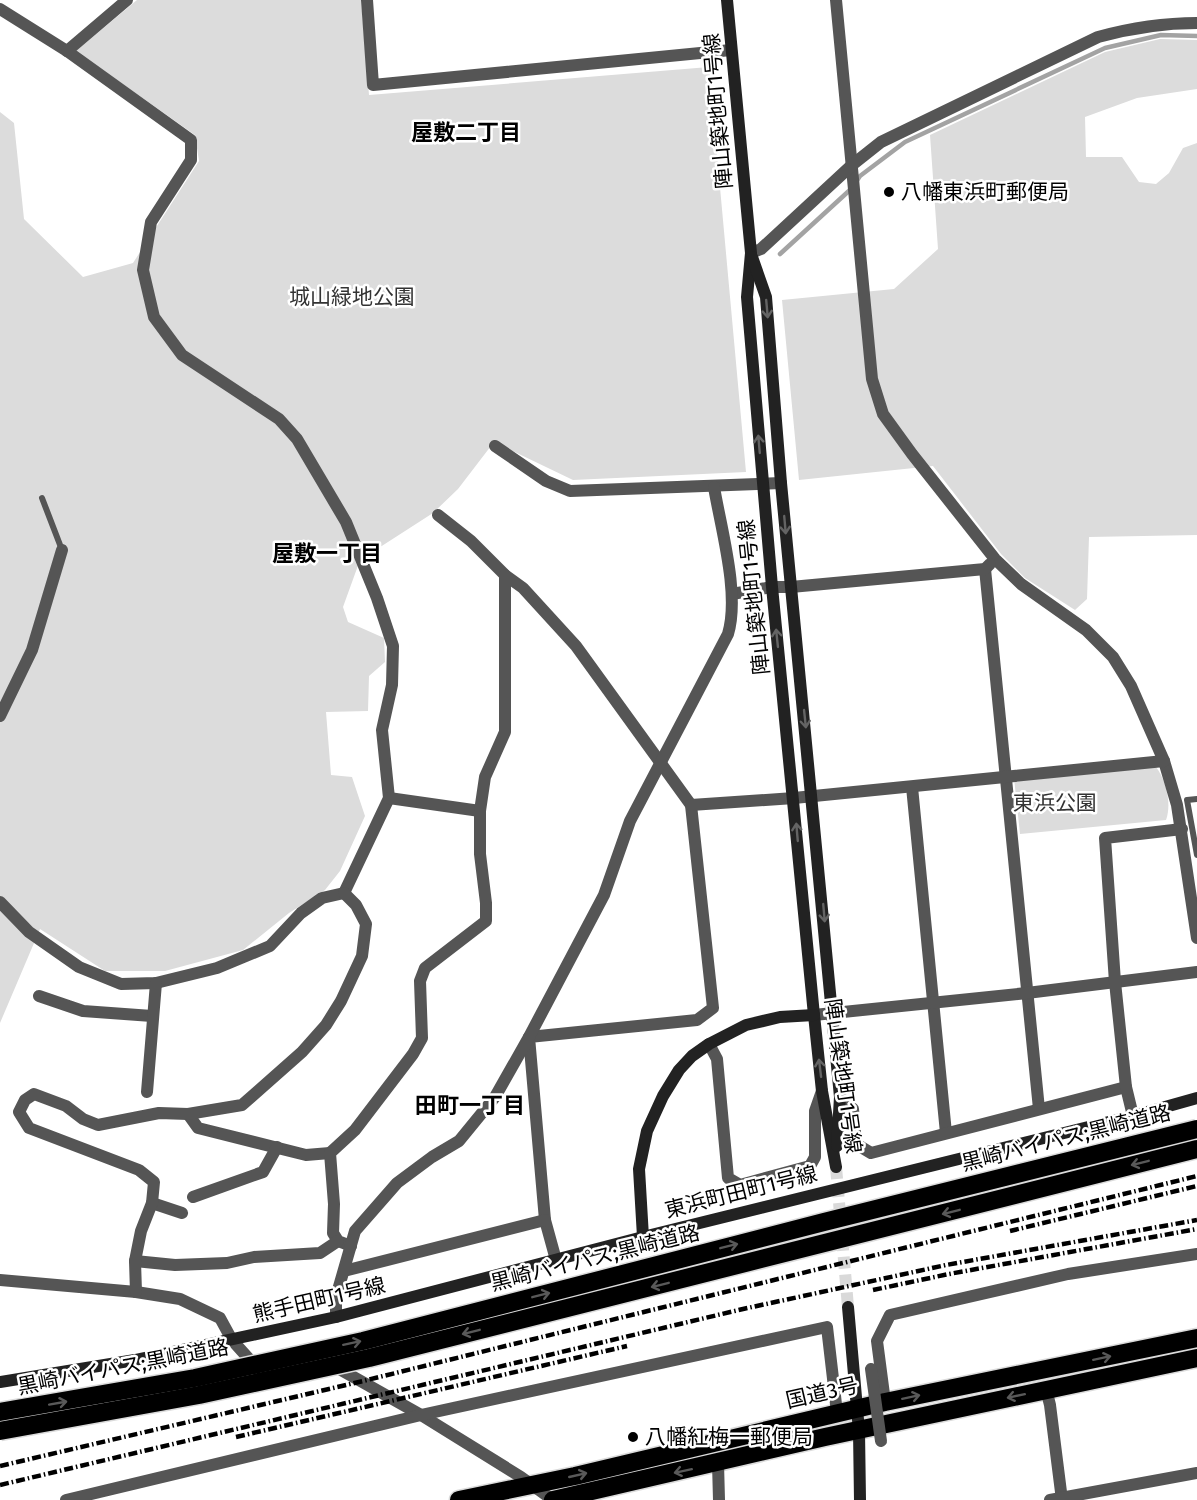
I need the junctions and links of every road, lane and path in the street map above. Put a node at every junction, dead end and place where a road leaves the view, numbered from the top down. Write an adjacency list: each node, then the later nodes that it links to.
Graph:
1 (127, 0): 8 (street)
2 (367, 0): 7 (street)
3 (727, 0): 7 (street, 陣山築地町1号線)
4 (836, 0): 9 (street)
5 (0, 9): 8 (street)
6 (1197, 23): 9 (street)
7 (731, 50): 10 (street, 陣山築地町1号線)
8 (67, 51): 30 (street)
9 (852, 169): 10 (street); 18 (street)
10 (751, 253): 12 (street, 陣山築地町1号線, one-way to 12); 13 (street, 陣山築地町1号線, one-way to 10)
11 (495, 447): 14 (street)
12 (781, 483): 13 (street); 22 (street, 陣山築地町1号線, one-way to 22)
13 (763, 484): 14 (street); 21 (street, 陣山築地町1号線)
14 (714, 487): 23 (street)
15 (42, 498): 17 (lane)
16 (438, 515): 20 (street)
17 (62, 550): 24 (street)
18 (995, 559): 19 (street); 26 (street)
19 (985, 569): 22 (street); 27 (street)
20 (505, 575): 25 (street); 34 (street)
21 (772, 586): 22 (street); 23 (street); 31 (street, 陣山築地町1号線, one-way to 21)
22 (791, 587): 29 (street, 陣山築地町1号線, one-way to 29)
23 (732, 594): 25 (street)
24 (0, 716)
25 (661, 761): 33 (street); 49 (street)
26 (1164, 761): 27 (street); 35 (street)
27 (1005, 777): 28 (street); 43 (street)
28 (912, 787): 29 (street); 45 (street)
29 (813, 796): 31 (street); 46 (street, 陣山築地町1号線, one-way to 46)
30 (389, 798): 34 (street); 37 (street)
31 (794, 798): 33 (street); 47 (street, 陣山築地町1号線, one-way to 31)
32 (1197, 800): 36 (lane)
33 (691, 805): 49 (street)
34 (480, 811): 63 (street)
35 (1182, 829): 39 (street); 41 (street)
36 (1197, 855)
37 (344, 893): 42 (street); 57 (street)
38 (0, 902): 42 (street)
39 (1197, 938)
40 (1197, 972): 41 (street)
41 (1116, 982): 43 (street); 51 (street)
42 (156, 983): 48 (street)
43 (1027, 993): 45 (street); 56 (street)
44 (39, 996): 48 (street)
45 (932, 1002): 46 (street); 60 (street)
46 (833, 1013): 47 (street); 54 (street, 陣山築地町1号線)
47 (814, 1015): 50 (street); 52 (street, 陣山築地町1号線, one-way to 47)
48 (152, 1016): 53 (street)
49 (529, 1037): 67 (street); 70 (street)
50 (709, 1044): 52 (street); 68 (street)
51 (1126, 1087): 56 (street); 58 (street)
52 (822, 1091): 54 (street, 陣山築地町1号線)
53 (147, 1092)
54 (840, 1097): 60 (street)
55 (1197, 1098): 58 (street, 東浜町田町1号線)
56 (1039, 1110): 60 (street)
57 (188, 1114): 61 (street); 65 (street)
58 (1133, 1116): 68 (street, 東浜町田町1号線)
59 (1197, 1129): 87 (highway, 黒崎バイパス;黒崎道路, one-way to 59, bridge)
60 (946, 1133)
61 (277, 1148): 63 (street); 64 (street)
62 (1197, 1149): 90 (highway, 黒崎バイパス;黒崎道路, one-way to 90, bridge)
63 (330, 1153): 69 (street)
64 (193, 1197)
65 (152, 1203): 66 (street); 73 (street)
66 (182, 1213)
67 (545, 1220): 72 (street); 74 (street)
68 (643, 1237): 72 (street, 熊手田町1号線)
69 (338, 1241): 70 (street); 73 (street)
70 (351, 1246): 74 (street)
71 (1197, 1254): 85 (street)
72 (556, 1260): 78 (street, 熊手田町1号線)
73 (135, 1261): 76 (street)
74 (344, 1271): 78 (street)
75 (0, 1280): 76 (street)
76 (136, 1292): 80 (street)
77 (848, 1307): 86 (street)
78 (336, 1317): 80 (street, 熊手田町1号線)
79 (1197, 1338): 85 (highway, 国道3号, one-way to 79)
80 (232, 1340): 83 (street, 熊手田町1号線); 89 (street)
81 (1197, 1358): 84 (highway, 国道3号)
82 (871, 1369): 92 (street, bridge)
83 (0, 1383)
84 (1046, 1389): 91 (highway, 国道3号, one-way to 91); 96 (street)
85 (885, 1402): 86 (highway, 国道3号)
86 (855, 1408): 88 (highway, 国道3号); 91 (street)
87 (0, 1412)
88 (837, 1413): 89 (street); 95 (highway, 国道3号, one-way to 88)
89 (421, 1415): 95 (street); 97 (street)
90 (0, 1431)
91 (859, 1431): 93 (highway, 国道3号); 101 (street)
92 (881, 1441)
93 (718, 1463): 99 (highway, 国道3号, one-way to 99); 100 (street)
94 (1197, 1473): 96 (street)
95 (532, 1485): 98 (highway, 国道3号); 99 (street)
96 (1058, 1499)
97 (66, 1500)
98 (459, 1500)
99 (553, 1500)
100 (719, 1500)
101 (860, 1500)

